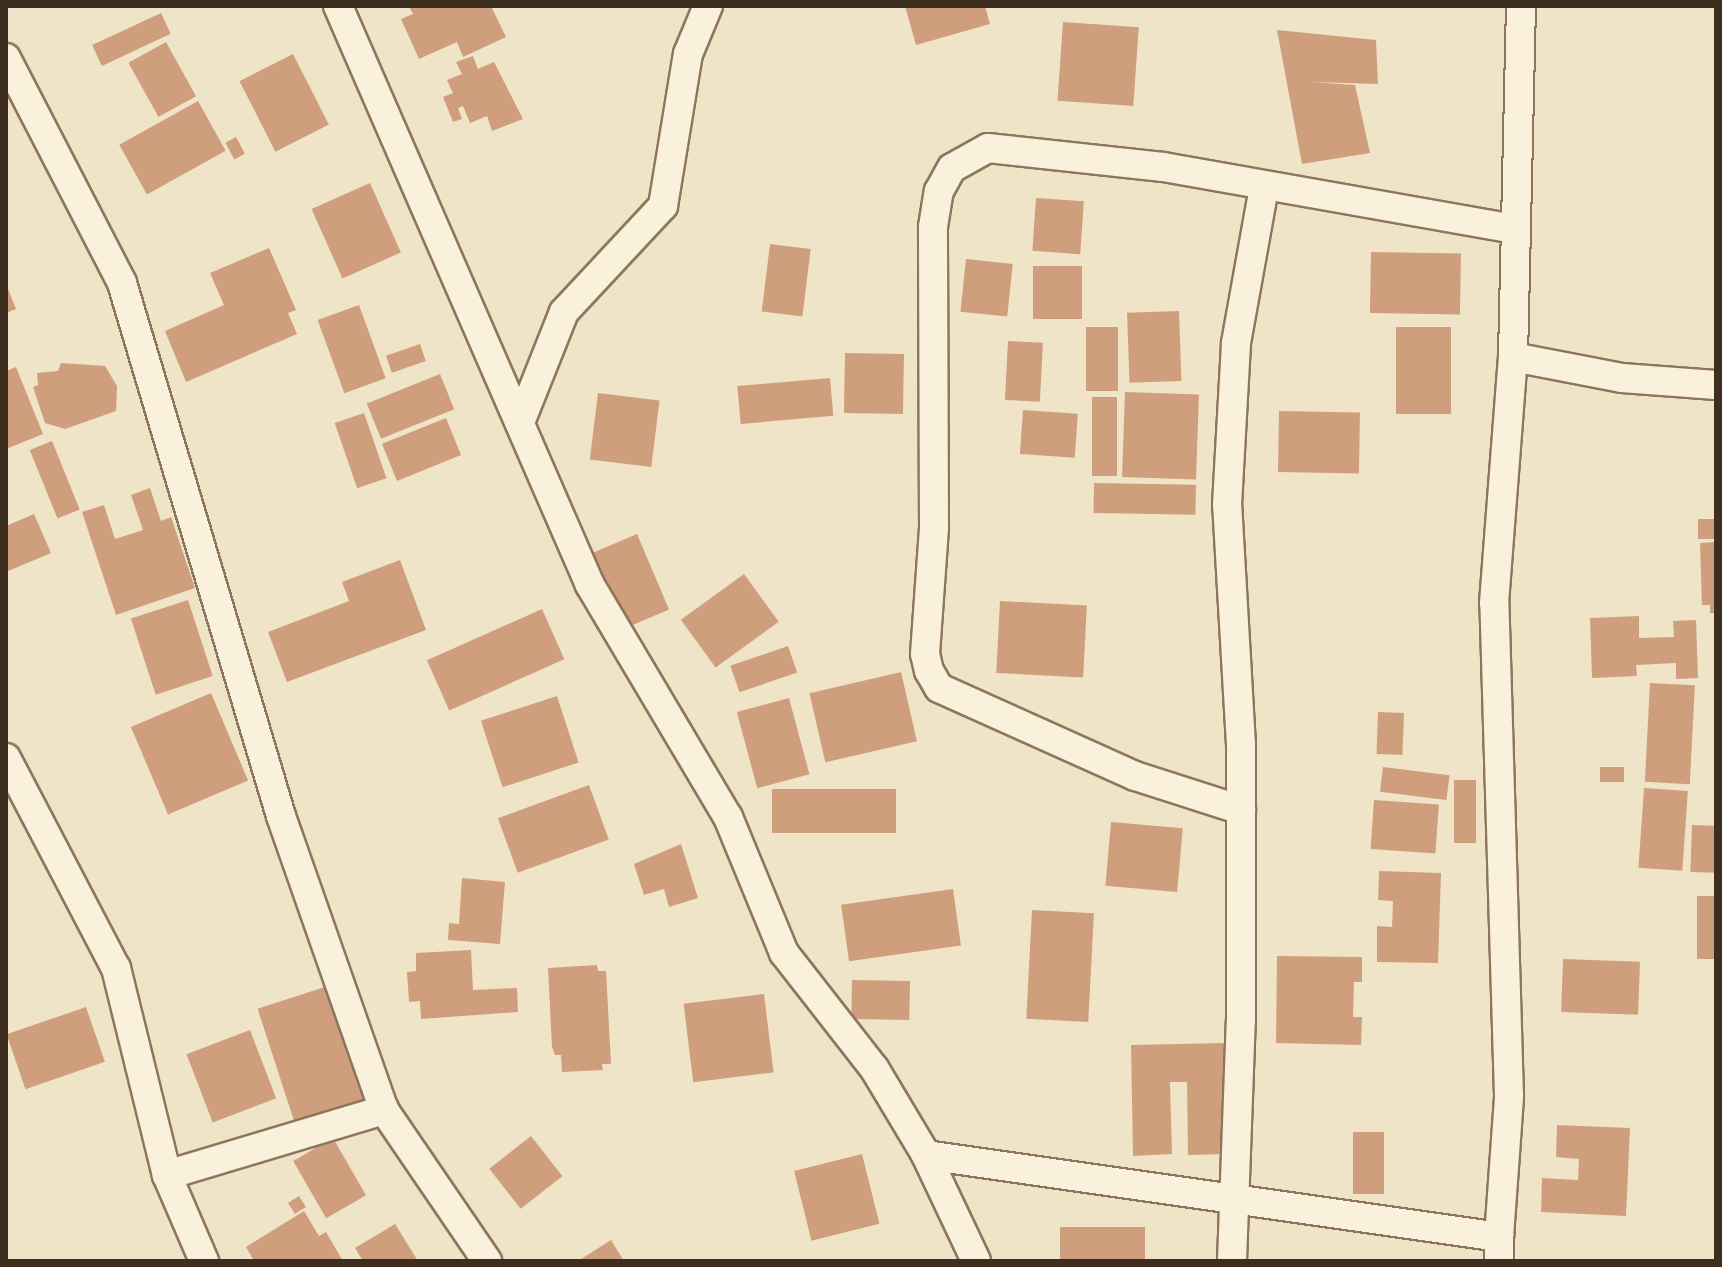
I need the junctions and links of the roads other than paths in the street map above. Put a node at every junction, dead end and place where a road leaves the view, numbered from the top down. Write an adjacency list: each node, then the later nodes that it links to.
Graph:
1 (338, 6): 9 (street)
2 (708, 6): 9 (street)
3 (1521, 6): 6 (street)
4 (6, 58): 12 (street)
5 (1264, 187): 6 (street); 11 (street); 11 (street)
6 (1515, 229): 7 (street)
7 (1513, 357): 8 (street); 16 (street)
8 (1716, 385)
9 (521, 420): 13 (street)
10 (6, 758): 14 (street)
11 (1241, 810): 15 (street)
12 (384, 1110): 14 (street); 18 (street)
13 (926, 1155): 15 (street); 19 (street)
14 (167, 1175): 17 (street)
15 (1235, 1200): 16 (street); 20 (street)
16 (1499, 1249)
17 (204, 1261)
18 (487, 1261)
19 (976, 1261)
20 (1232, 1261)

